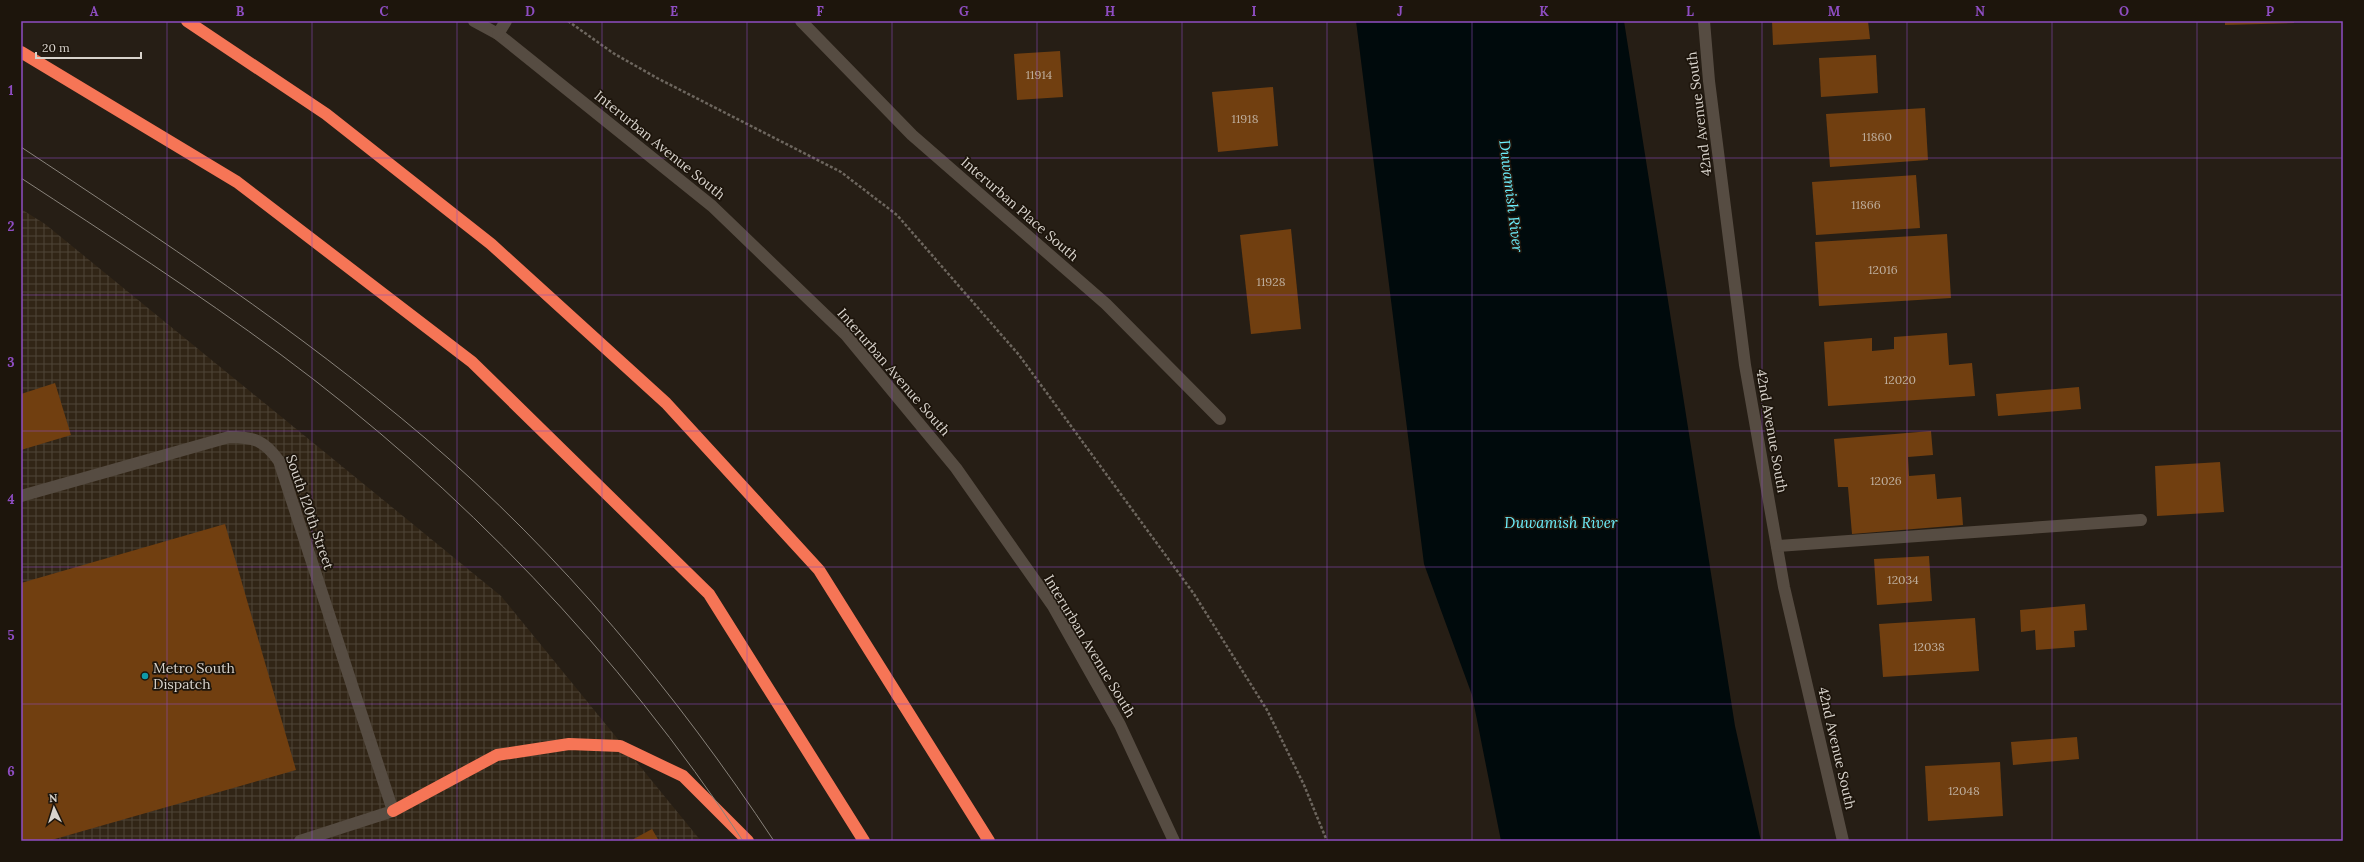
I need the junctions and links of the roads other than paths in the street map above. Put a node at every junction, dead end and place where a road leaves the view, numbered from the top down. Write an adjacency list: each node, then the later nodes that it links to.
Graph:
1 (187, 21): 16 (highway)
2 (474, 21): 6 (street, Interurban Avenue South)
3 (506, 21): 6 (street)
4 (801, 21): 8 (street, Interurban Place South)
5 (1704, 21): 11 (street, 42nd Avenue South)
6 (498, 34): 17 (street, Interurban Avenue South)
7 (21, 52): 15 (highway)
8 (1220, 419)
9 (21, 496): 12 (street, South 120th Street)
10 (2141, 520): 11 (street)
11 (1777, 546): 18 (street, 42nd Avenue South)
12 (393, 811): 13 (street); 14 (highway)
13 (300, 841)
14 (748, 841)
15 (864, 841)
16 (989, 841)
17 (1174, 841)
18 (1843, 841)

